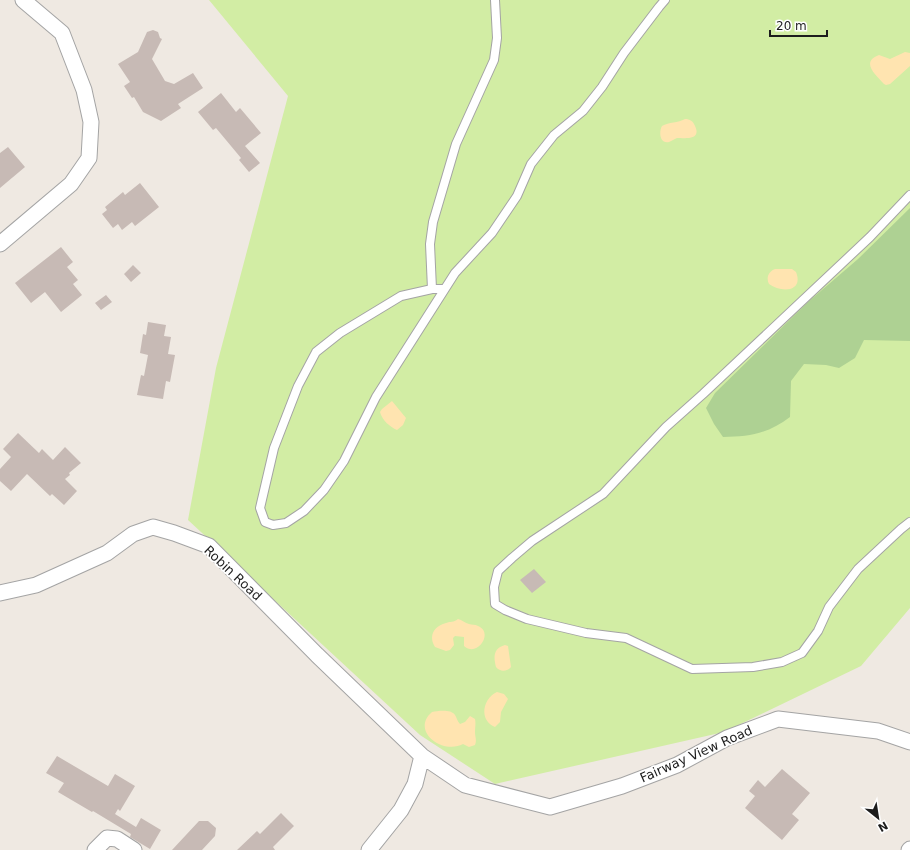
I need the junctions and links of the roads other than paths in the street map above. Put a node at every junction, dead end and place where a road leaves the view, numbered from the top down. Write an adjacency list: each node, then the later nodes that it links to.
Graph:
1 (23, 0): 5 (street)
2 (495, 0): 6 (lane)
3 (665, 0): 7 (lane)
4 (910, 194): 8 (lane)
5 (0, 244)
6 (432, 289): 7 (lane); 7 (lane)
7 (444, 289)
8 (910, 522)
9 (0, 593): 11 (street, Robin Road)
10 (910, 742): 11 (street, Fairway View Road)
11 (422, 756): 14 (street)
12 (95, 850): 13 (street)
13 (134, 850)
14 (369, 850)

